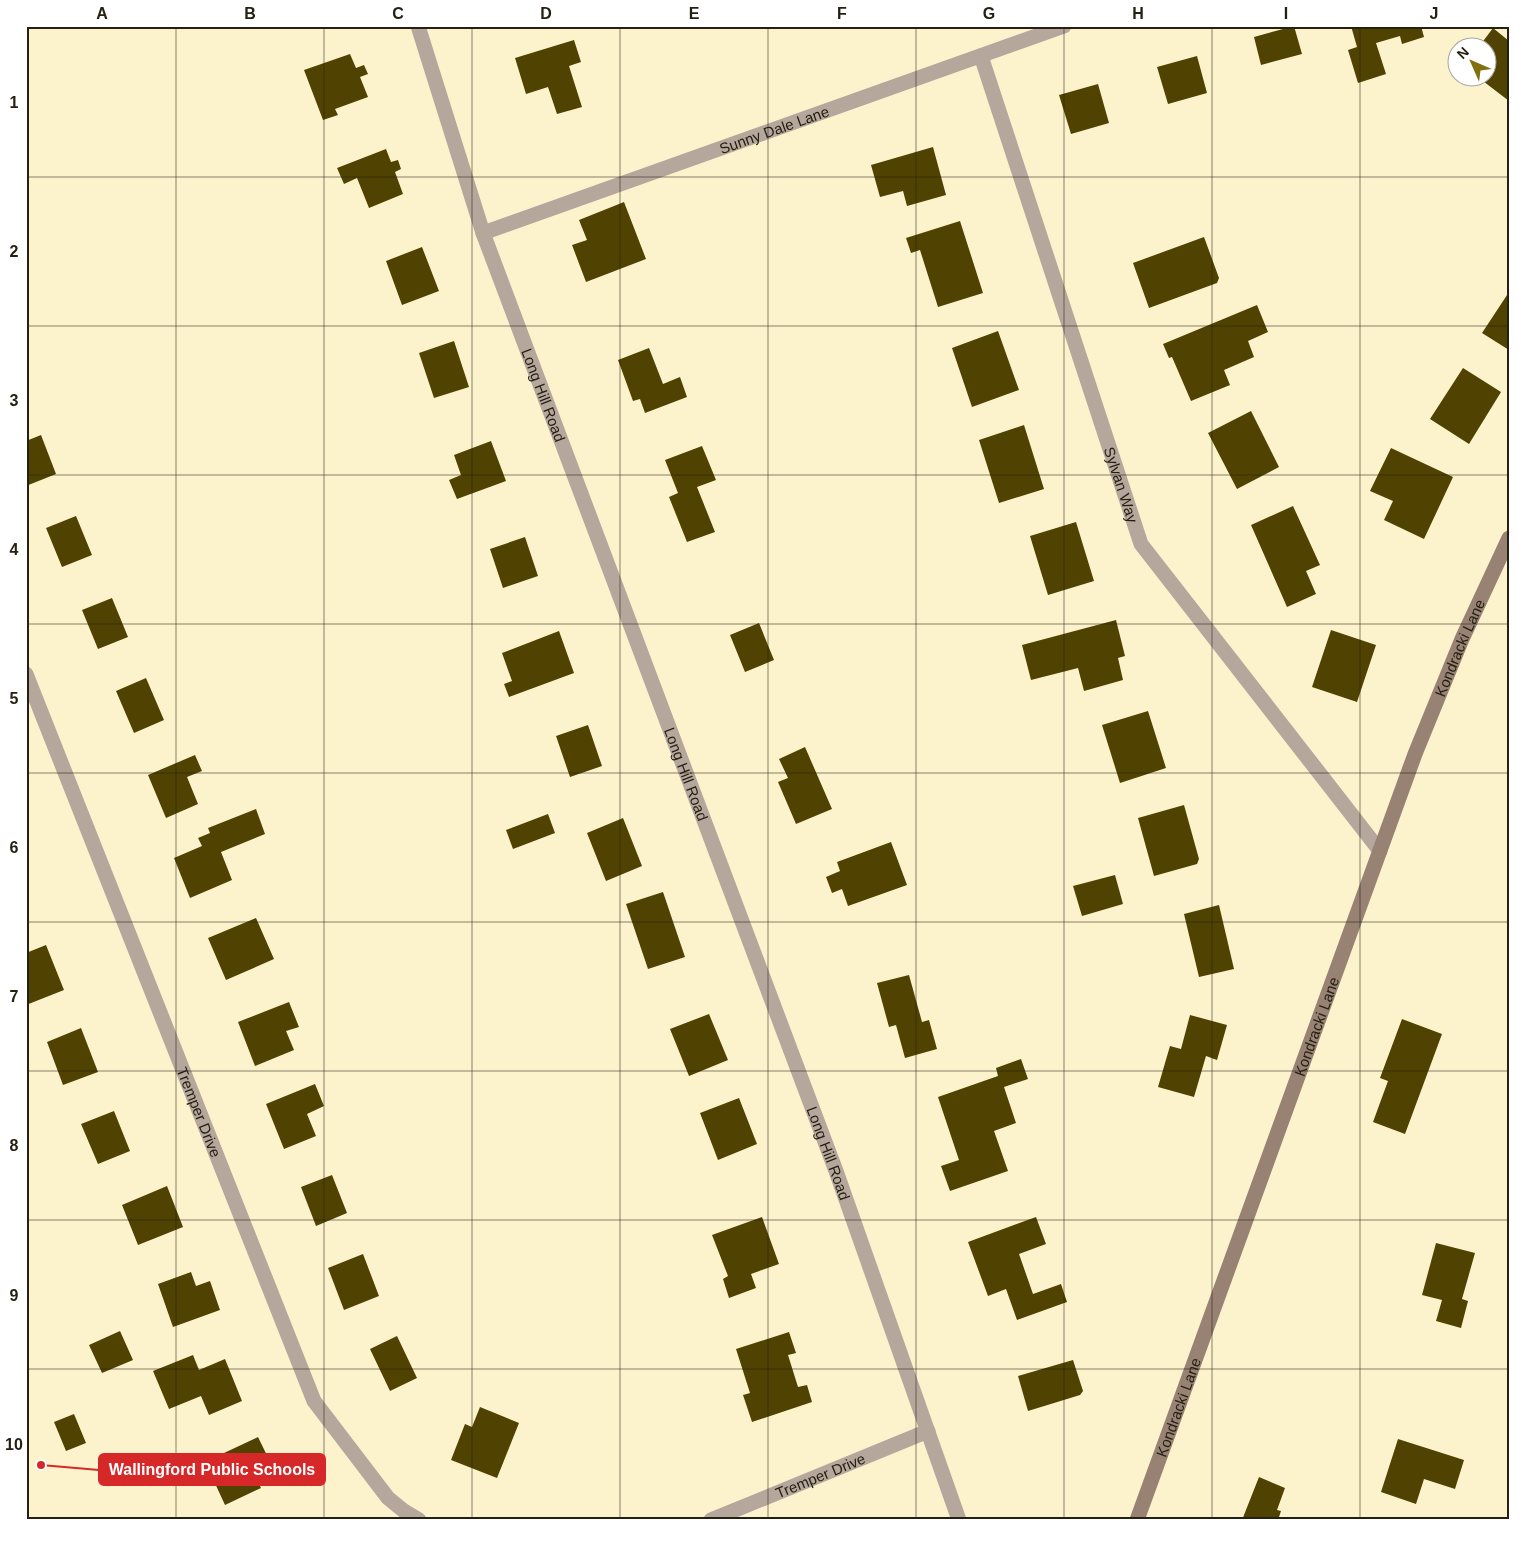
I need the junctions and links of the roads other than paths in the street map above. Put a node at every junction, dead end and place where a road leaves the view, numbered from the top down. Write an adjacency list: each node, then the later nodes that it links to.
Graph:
1 (418, 26): 4 (street, Long Hill Road)
2 (1064, 26): 3 (street, Sunny Dale Lane)
3 (981, 56): 4 (street, Sunny Dale Lane); 7 (street, Sylvan Way)
4 (483, 233): 8 (street, Long Hill Road)
5 (1509, 538): 7 (main road, Kondracki Lane)
6 (26, 674): 9 (street, Tremper Drive)
7 (1380, 851): 12 (main road, Kondracki Lane)
8 (928, 1431): 10 (street, Tremper Drive); 11 (street, Long Hill Road)
9 (419, 1520)
10 (711, 1520)
11 (959, 1520)
12 (1137, 1520)

